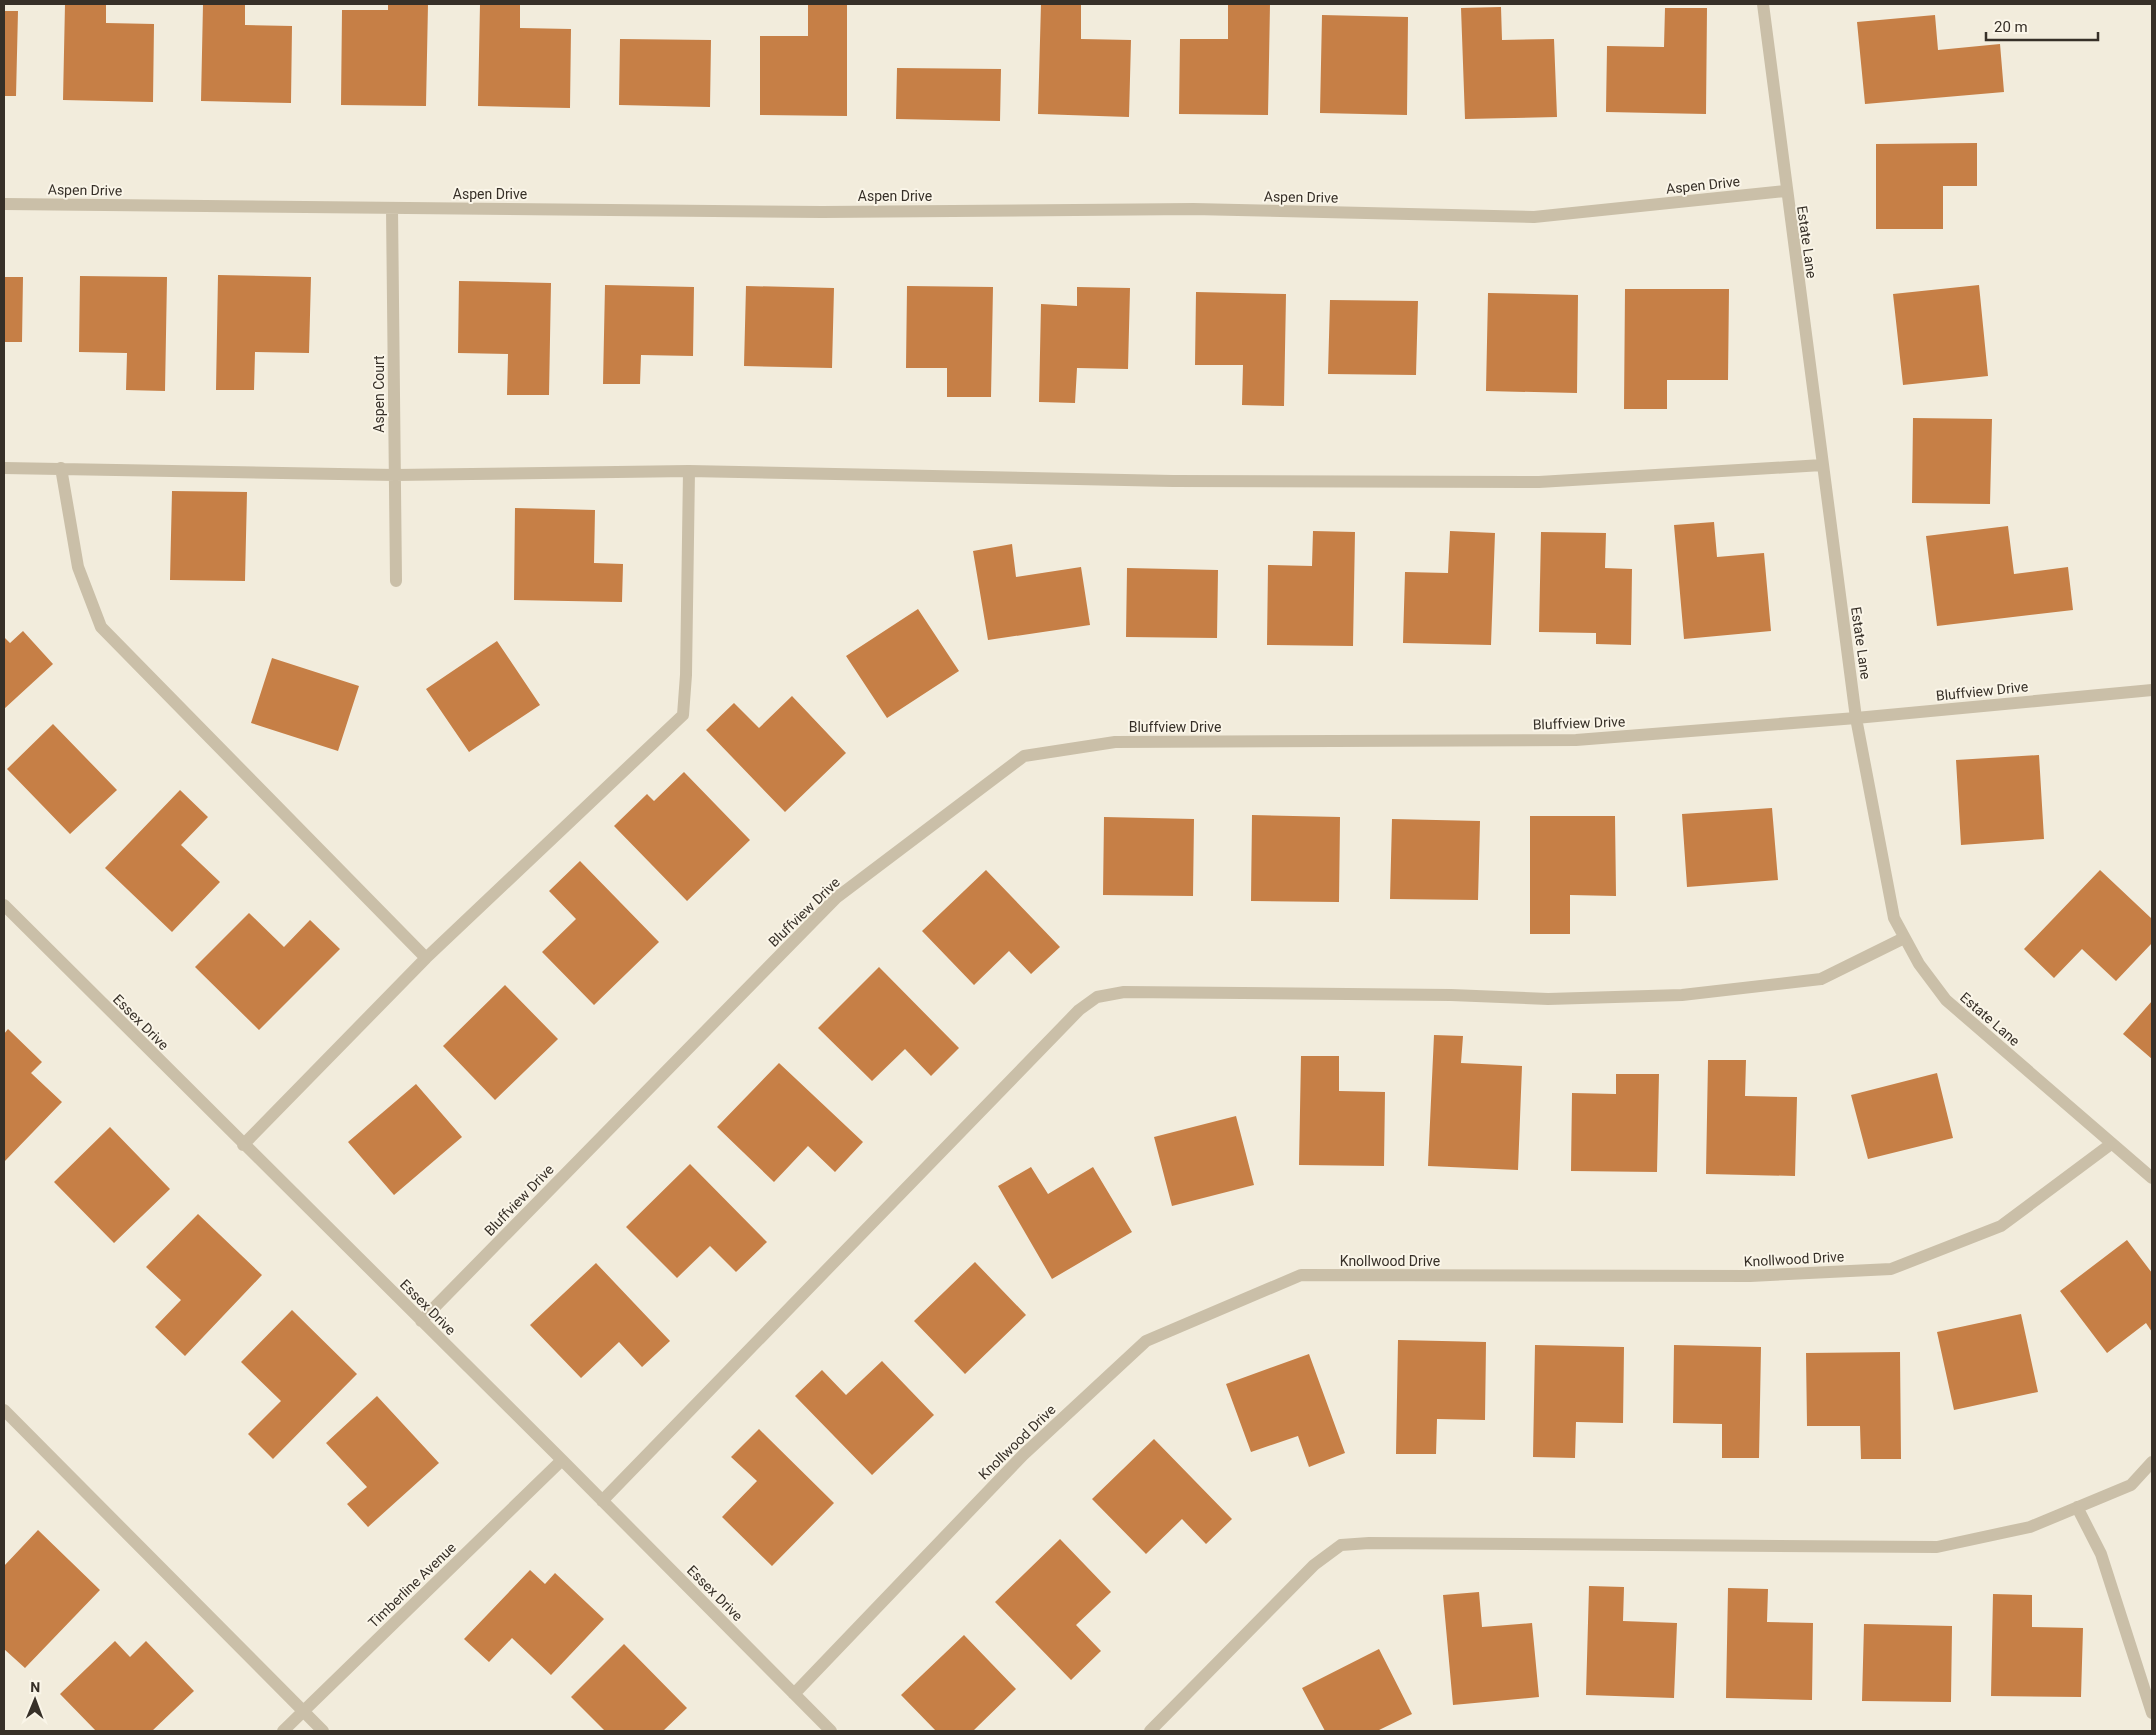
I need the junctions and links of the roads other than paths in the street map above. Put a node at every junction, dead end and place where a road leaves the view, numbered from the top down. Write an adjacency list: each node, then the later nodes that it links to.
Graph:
1 (1763, 4): 2 (street, Estate Lane)
2 (1785, 191): 4 (street, Aspen Drive); 5 (street, Estate Lane)
3 (4, 204): 4 (street, Aspen Drive)
4 (392, 208): 9 (street, Aspen Court)
5 (1822, 464): 8 (street); 12 (street, Estate Lane)
6 (4, 468): 7 (street)
7 (61, 468): 9 (street); 15 (street)
8 (689, 471): 9 (street); 15 (street)
9 (395, 475): 10 (street, Aspen Court)
10 (396, 581)
11 (2152, 690): 12 (street, Bluffview Drive)
12 (1856, 718): 14 (street, Estate Lane); 19 (street, Bluffview Drive)
13 (4, 905): 17 (street, Essex Drive)
14 (1904, 938): 16 (street, Estate Lane); 23 (street)
15 (426, 958): 17 (street)
16 (2111, 1144): 18 (street, Estate Lane); 25 (street, Knollwood Drive)
17 (244, 1145): 19 (street, Essex Drive)
18 (2152, 1178)
19 (421, 1322): 21 (street, Essex Drive)
20 (4, 1410): 26 (street)
21 (562, 1460): 23 (street, Essex Drive); 26 (street, Timberline Avenue)
22 (2152, 1462): 24 (street)
23 (602, 1501): 25 (street, Essex Drive)
24 (2077, 1507): 27 (street); 31 (street)
25 (794, 1694): 30 (street, Essex Drive)
26 (304, 1712): 28 (street, Timberline Avenue); 29 (street)
27 (2152, 1713)
28 (283, 1731)
29 (323, 1731)
30 (831, 1731)
31 (1150, 1731)

